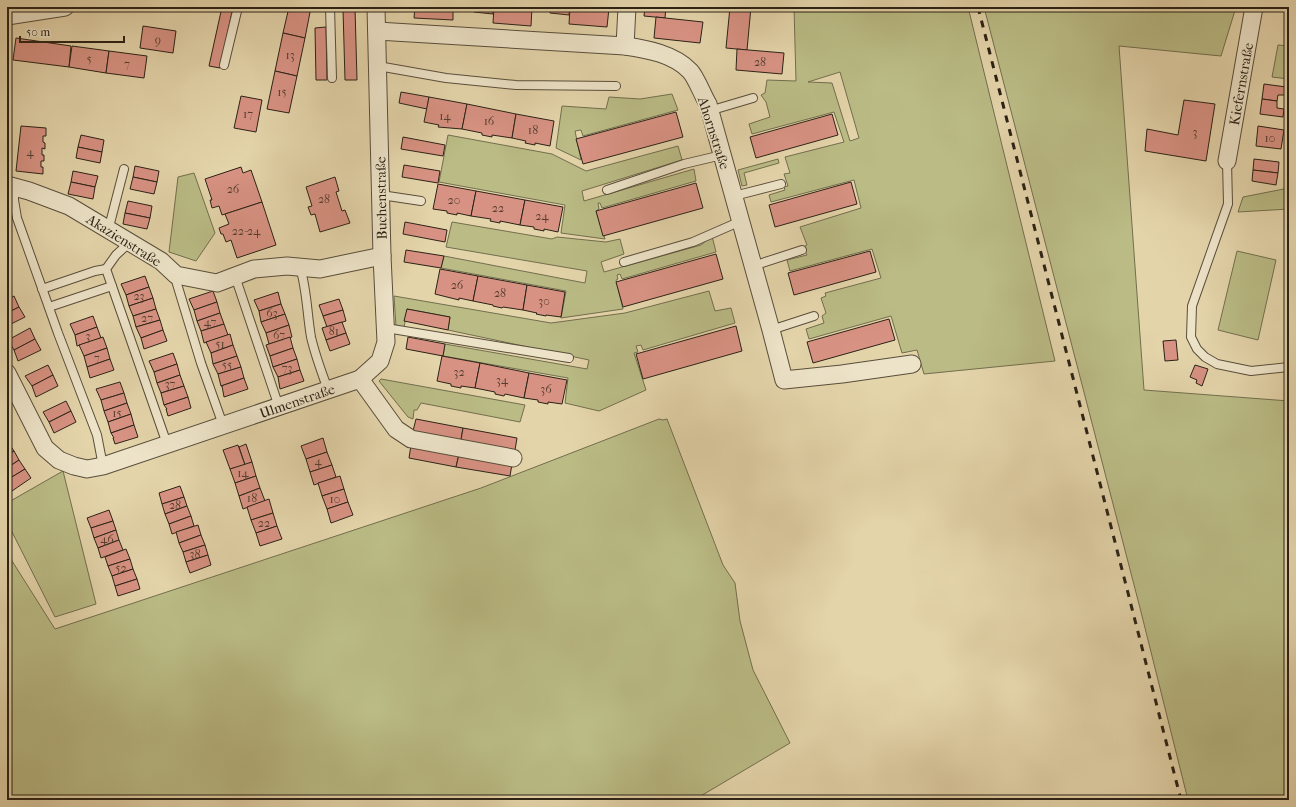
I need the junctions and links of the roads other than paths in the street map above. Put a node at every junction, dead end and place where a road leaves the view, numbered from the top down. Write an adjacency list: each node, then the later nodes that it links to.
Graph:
1 (65, 7): 7 (street)
2 (238, 7): 10 (lane)
3 (330, 7): 12 (lane)
4 (376, 7): 8 (street, Buchenstraße)
5 (627, 7): 9 (street)
6 (1254, 7): 17 (street, Kiefernstraße)
7 (7, 16)
8 (377, 31): 9 (street, Ahornstraße); 11 (street, Buchenstraße)
9 (625, 46): 15 (street, Ahornstraße)
10 (224, 65)
11 (378, 66): 13 (lane); 22 (street, Buchenstraße)
12 (332, 78)
13 (616, 86)
14 (753, 98): 15 (lane)
15 (710, 111): 16 (street, Ahornstraße)
16 (722, 155): 21 (lane); 23 (street, Ahornstraße)
17 (1227, 161): 44 (lane)
18 (124, 169): 26 (lane)
19 (781, 184): 23 (lane)
20 (11, 186): 26 (street, Akazienstraße); 37 (lane)
21 (607, 190)
22 (381, 196): 24 (lane); 29 (street, Buchenstraße)
23 (734, 196): 25 (street, Ahornstraße)
24 (421, 201)
25 (741, 221): 30 (lane); 31 (street, Ahornstraße)
26 (108, 231): 27 (street, Akazienstraße)
27 (129, 243): 33 (lane); 34 (street, Akazienstraße)
28 (802, 250): 31 (lane)
29 (382, 256): 32 (street, Akazienstraße); 40 (street, Buchenstraße)
30 (624, 262)
31 (753, 266): 41 (street, Ahornstraße)
32 (300, 267): 35 (street, Akazienstraße); 47 (lane)
33 (106, 269): 36 (lane); 37 (lane)
34 (174, 273): 35 (street, Akazienstraße); 49 (lane)
35 (235, 276): 48 (lane)
36 (112, 286): 38 (lane); 50 (lane)
37 (42, 289): 38 (lane)
38 (49, 307): 52 (lane)
39 (814, 316): 41 (lane)
40 (386, 328): 42 (lane); 46 (street, Buchenstraße)
41 (771, 330): 43 (street, Ahornstraße)
42 (568, 358)
43 (912, 364)
44 (1289, 367)
45 (7, 373): 52 (street, Ulmenstraße)
46 (360, 379): 47 (street, Ulmenstraße); 51 (street)
47 (328, 390): 48 (street, Ulmenstraße)
48 (279, 407): 49 (street, Ulmenstraße)
49 (223, 425): 50 (street, Ulmenstraße)
50 (167, 444): 52 (street, Ulmenstraße)
51 (513, 458)
52 (103, 466)

